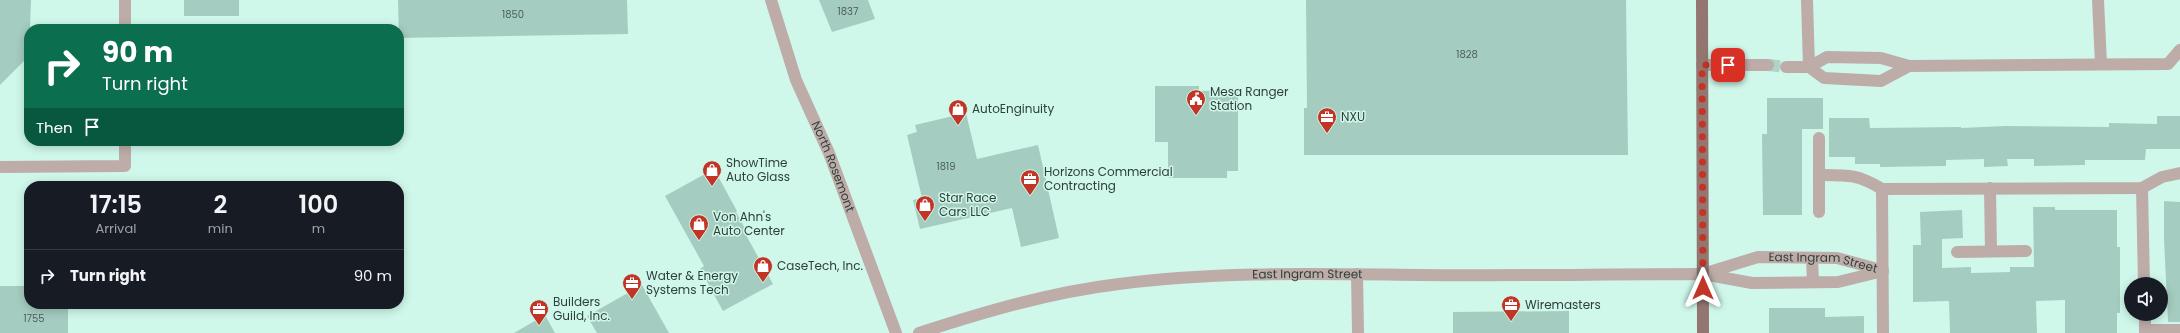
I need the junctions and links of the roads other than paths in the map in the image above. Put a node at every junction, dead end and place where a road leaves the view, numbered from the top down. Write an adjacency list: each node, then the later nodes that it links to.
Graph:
1 (125, 0): 6 (street)
2 (771, 0): 36 (street, North Rosemont)
3 (1702, 0): 10 (main road)
4 (1807, 0): 14 (street)
5 (2098, 0): 9 (street)
6 (125, 24)
7 (2180, 50): 9 (street)
8 (1862, 58): 12 (street); 14 (street); 15 (street)
9 (2101, 64): 12 (street)
10 (1702, 65): 11 (street); 31 (main road)
11 (1768, 65)
12 (1909, 66): 15 (street)
13 (1786, 67): 14 (street)
14 (1809, 67): 15 (street)
15 (1863, 80)
16 (1819, 138): 20 (street)
17 (125, 146): 18 (street)
18 (0, 167)
19 (2180, 173): 22 (street)
20 (1819, 175): 23 (street); 24 (street)
21 (1990, 188): 22 (street); 23 (street); 25 (street)
22 (2142, 188): 32 (street)
23 (1882, 189): 29 (street)
24 (1819, 212)
25 (1992, 251): 26 (street); 27 (street)
26 (2026, 251)
27 (1957, 252)
28 (1812, 258): 29 (street, East Ingram Street); 31 (street, East Ingram Street); 33 (street)
29 (1882, 271): 33 (street, East Ingram Street); 40 (street)
30 (1358, 274): 31 (street, East Ingram Street); 37 (street, East Ingram Street); 38 (street)
31 (1703, 274): 33 (street, East Ingram Street); 39 (main road)
32 (2144, 277)
33 (1813, 282)
34 (2180, 330): 35 (street)
35 (2145, 331)
36 (896, 333)
37 (918, 333)
38 (1358, 333)
39 (1703, 333)
40 (1882, 333)

